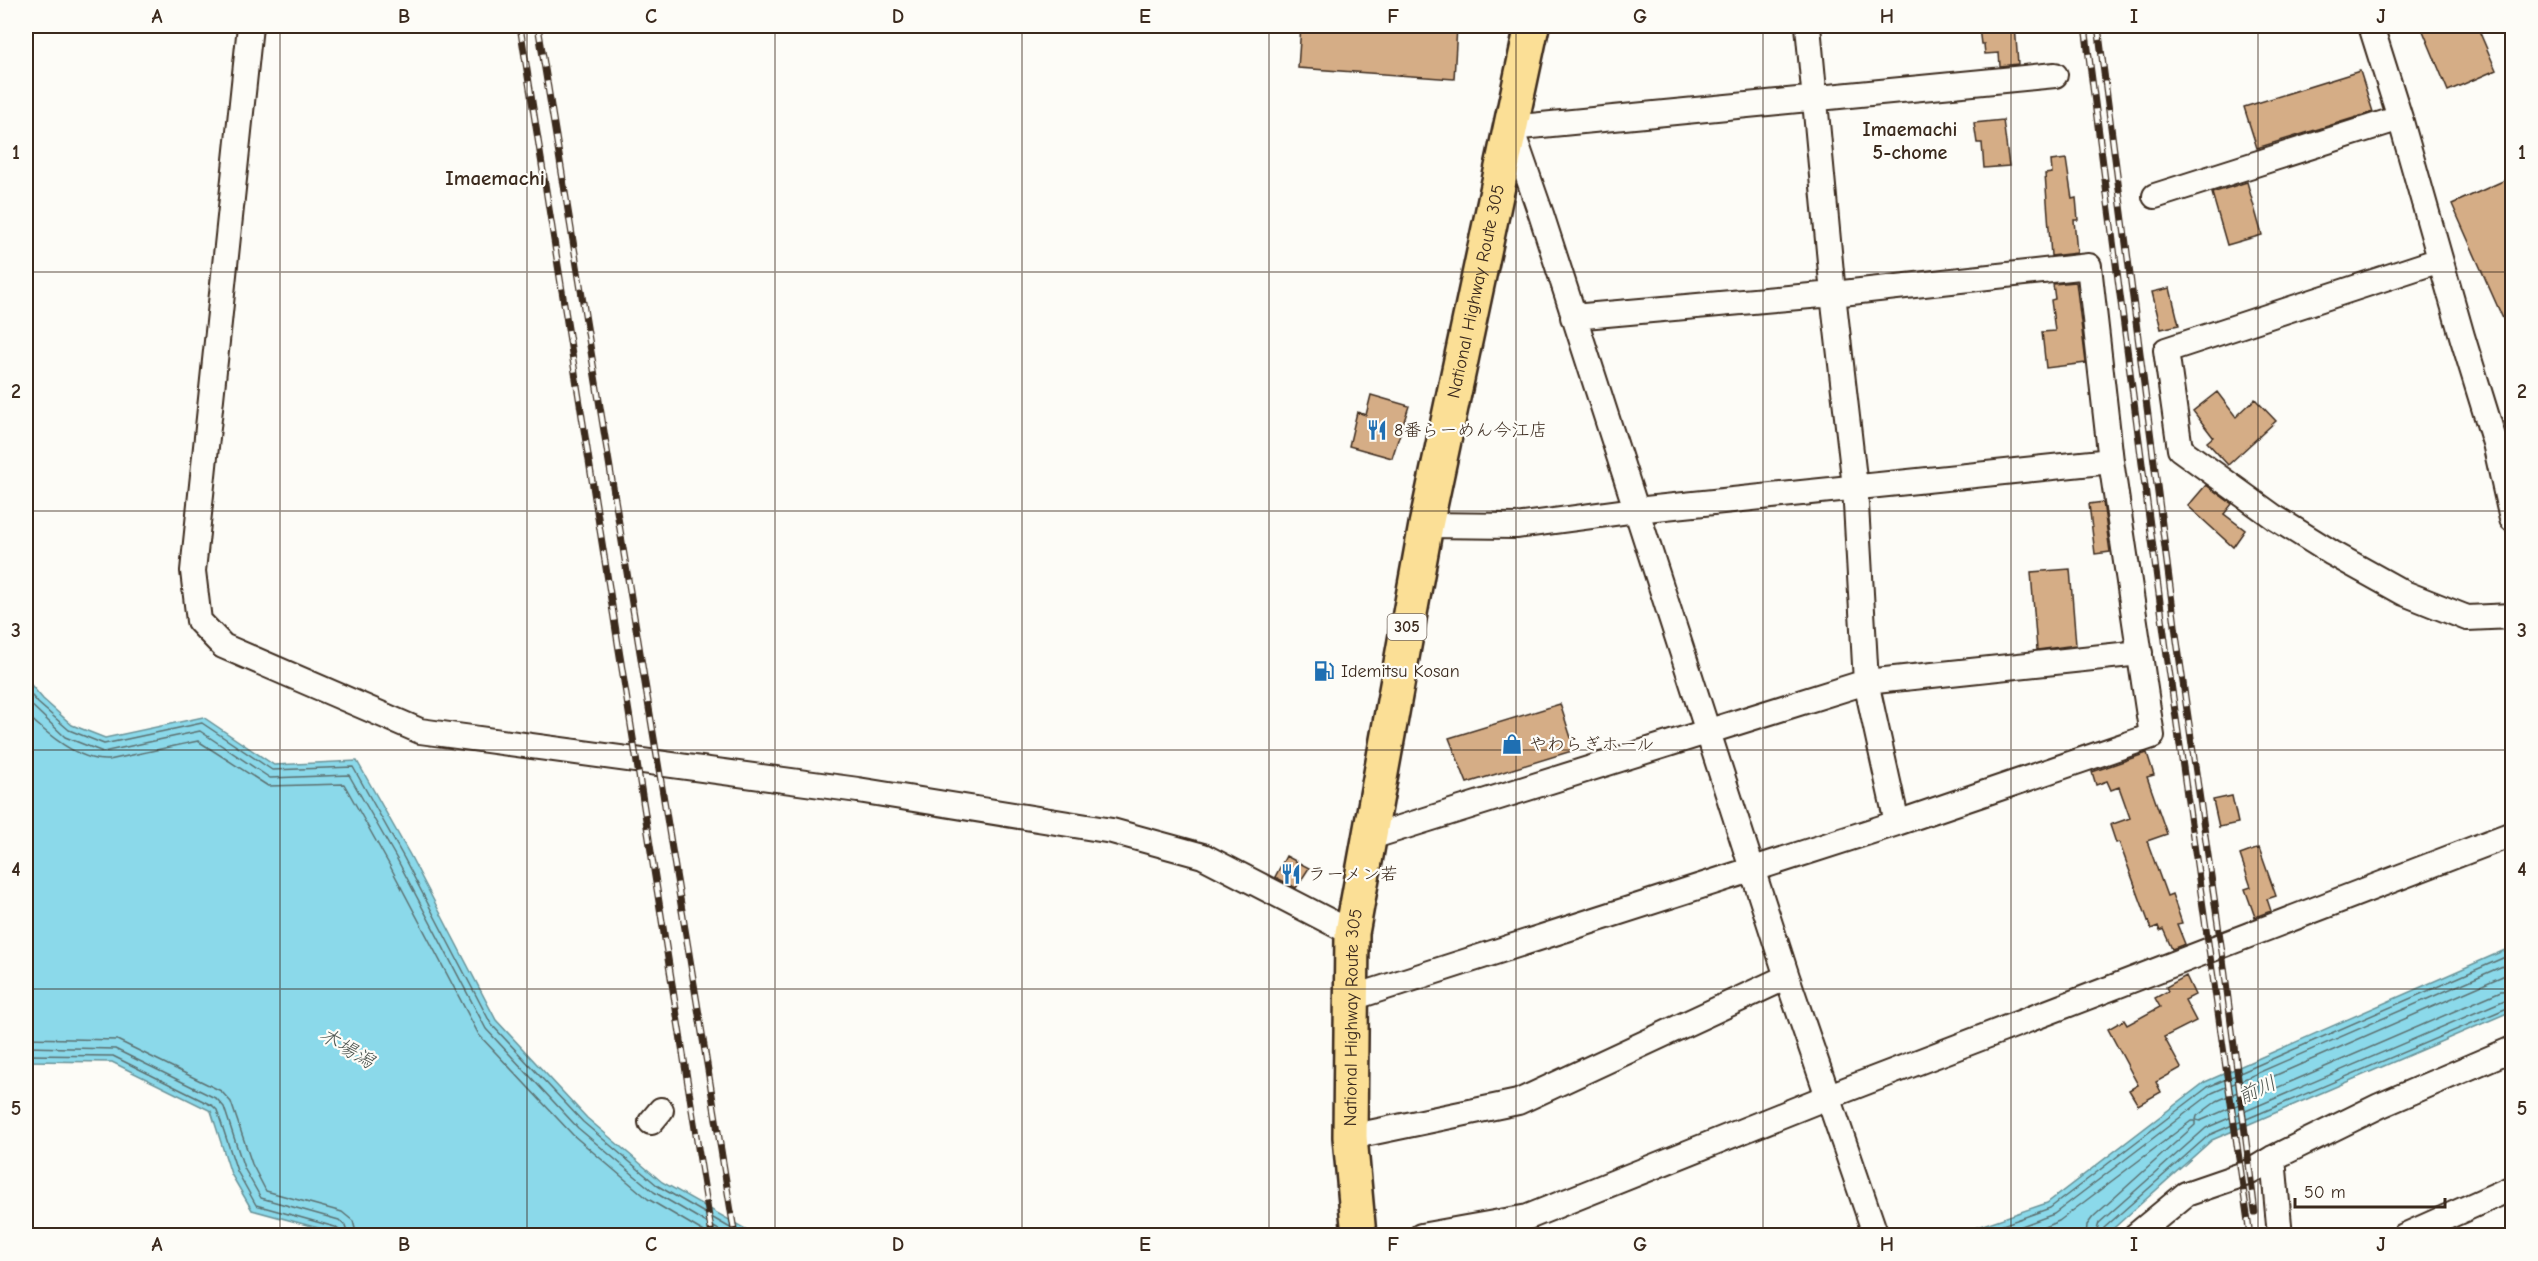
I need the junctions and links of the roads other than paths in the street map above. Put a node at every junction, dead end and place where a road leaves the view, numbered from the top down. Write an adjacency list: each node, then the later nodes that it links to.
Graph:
1 (250, 26): 27 (street)
2 (1532, 26): 8 (highway, National Highway Route 305 / 305)
3 (1808, 26): 6 (street)
4 (2371, 26): 7 (street)
5 (2055, 75): 6 (street)
6 (1815, 97): 8 (street); 11 (street)
7 (2400, 118): 9 (street); 10 (street)
8 (1511, 128): 12 (street); 18 (highway, National Highway Route 305 / 305)
9 (2155, 196)
10 (2440, 260): 13 (street); 19 (street)
11 (1833, 294): 12 (street); 14 (street); 15 (street)
12 (1573, 317): 16 (street)
13 (2504, 441): 17 (street)
14 (2111, 461): 15 (street); 20 (street)
15 (1855, 488): 16 (street); 21 (street)
16 (1636, 510): 18 (street); 22 (street)
17 (2512, 519)
18 (1426, 525): 25 (highway, National Highway Route 305 / 305)
19 (2512, 616)
20 (2140, 653): 21 (street); 23 (street)
21 (1866, 682): 22 (street); 23 (street)
22 (1708, 731): 25 (street); 26 (street)
23 (1897, 823): 26 (street)
24 (2512, 834): 31 (street)
25 (1368, 837): 27 (highway, National Highway Route 305 / 305)
26 (1753, 871): 28 (street); 29 (street)
27 (1352, 933): 29 (highway, National Highway Route 305 / 305)
28 (1787, 977): 31 (street); 32 (street)
29 (1352, 998): 32 (highway, National Highway Route 305 / 305)
30 (2512, 1049): 33 (street)
31 (1827, 1097): 36 (street); 37 (street)
32 (1350, 1137): 35 (highway, National Highway Route 305 / 305)
33 (2272, 1158): 38 (street); 39 (street)
34 (2512, 1188): 40 (street)
35 (1359, 1236)
36 (1421, 1236)
37 (1876, 1236)
38 (2135, 1236)
39 (2280, 1236)
40 (2404, 1236)

